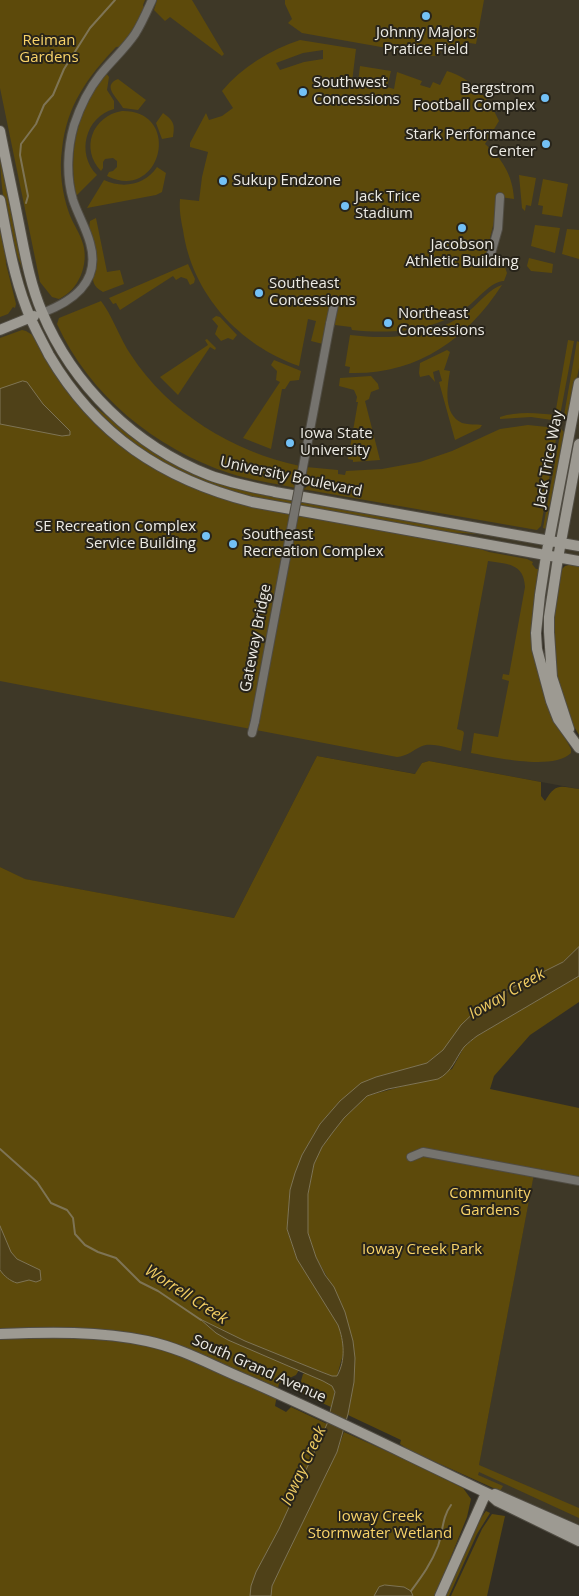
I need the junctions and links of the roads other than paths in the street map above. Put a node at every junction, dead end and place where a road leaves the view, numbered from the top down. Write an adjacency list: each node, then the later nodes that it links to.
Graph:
1 (152, 0): 7 (street)
2 (0, 132): 7 (main road, University Boulevard)
3 (500, 197): 5 (street)
4 (0, 200): 8 (main road, University Boulevard)
5 (489, 261)
6 (334, 305): 18 (street, Gateway Bridge, bridge)
7 (42, 313): 8 (main road); 12 (main road, University Boulevard)
8 (30, 318): 9 (main road); 15 (main road, University Boulevard)
9 (0, 330)
10 (579, 383): 12 (main road, Jack Trice Way)
11 (579, 444): 13 (main road, Jack Trice Way)
12 (549, 541): 13 (main road, University Boulevard); 15 (main road, Jack Trice Way)
13 (561, 543): 14 (main road, University Boulevard); 16 (main road, Jack Trice Way)
14 (579, 546)
15 (546, 556): 16 (main road, University Boulevard); 19 (main road, Jack Trice Way)
16 (558, 558): 17 (main road, University Boulevard); 19 (main road, Jack Trice Way)
17 (579, 562)
18 (252, 733)
19 (570, 734): 20 (main road)
20 (579, 748)
21 (411, 1157): 22 (street)
22 (579, 1181)
23 (3, 1334): 24 (main road, South Grand Avenue)
24 (488, 1493): 25 (main road, South Grand Avenue); 26 (main road, South Grand Avenue); 27 (main road)
25 (579, 1531)
26 (579, 1541)
27 (440, 1596)

